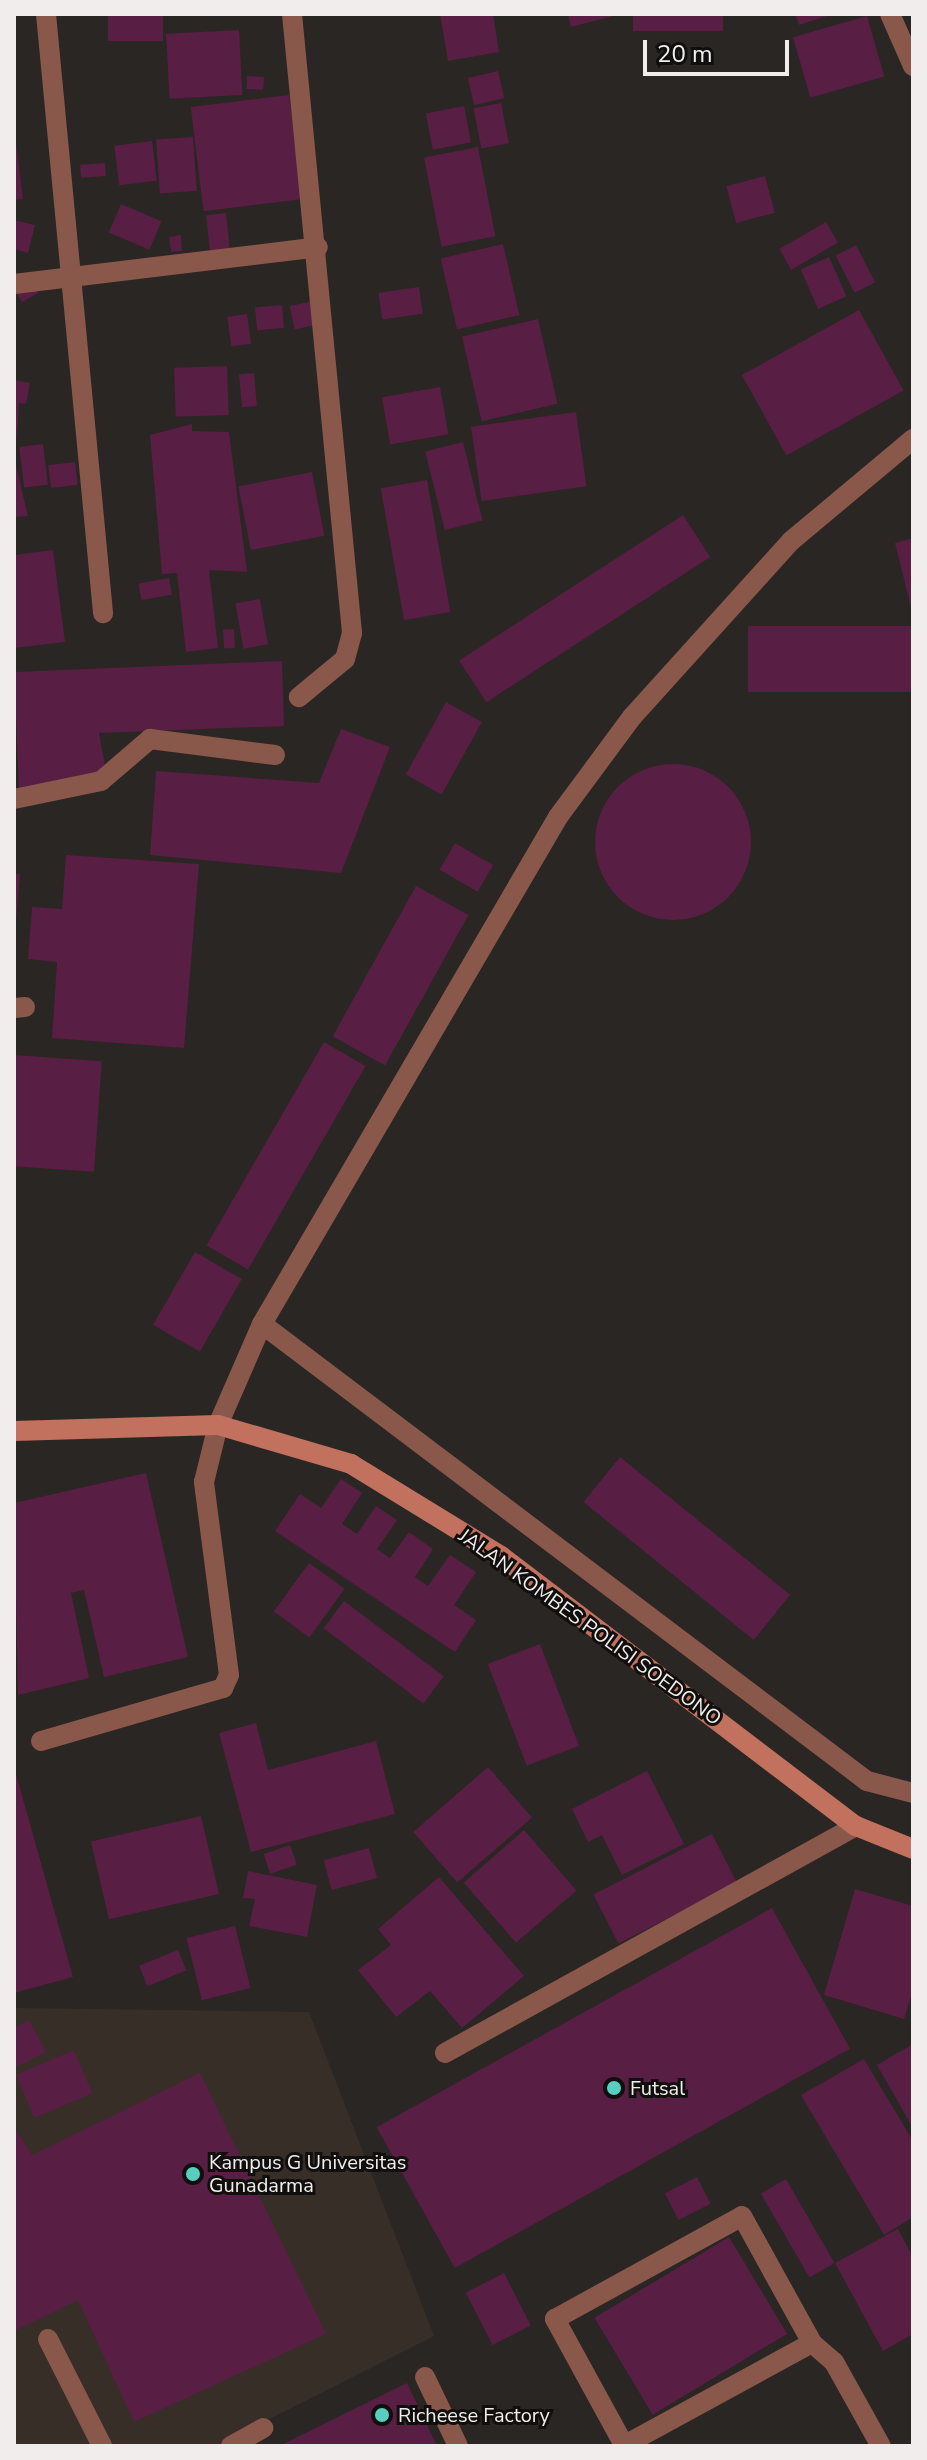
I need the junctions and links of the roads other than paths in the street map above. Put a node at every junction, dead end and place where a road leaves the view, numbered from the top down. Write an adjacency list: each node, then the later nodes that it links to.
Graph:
1 (46, 14): 6 (street)
2 (292, 14): 5 (street)
3 (890, 14): 4 (street)
4 (913, 66)
5 (318, 247): 6 (street); 10 (street)
6 (68, 277): 7 (street); 9 (street)
7 (14, 284)
8 (913, 439): 13 (street)
9 (103, 613)
10 (299, 697)
11 (275, 755): 12 (street)
12 (14, 799)
13 (262, 1324): 14 (street); 17 (street)
14 (218, 1425): 15 (street, JALAN KOMBES POLISI SOEDONO); 16 (street); 18 (street, JALAN KOMBES POLISI SOEDONO)
15 (14, 1431)
16 (41, 1741)
17 (913, 1793)
18 (856, 1826): 19 (street, JALAN KOMBES POLISI SOEDONO); 20 (street)
19 (913, 1849)
20 (445, 2053)
21 (48, 2339): 26 (street)
22 (812, 2343): 25 (street); 25 (street); 29 (street)
23 (425, 2377): 28 (street)
24 (263, 2428): 27 (street)
25 (623, 2445)
26 (102, 2446)
27 (231, 2446)
28 (458, 2446)
29 (881, 2446)

